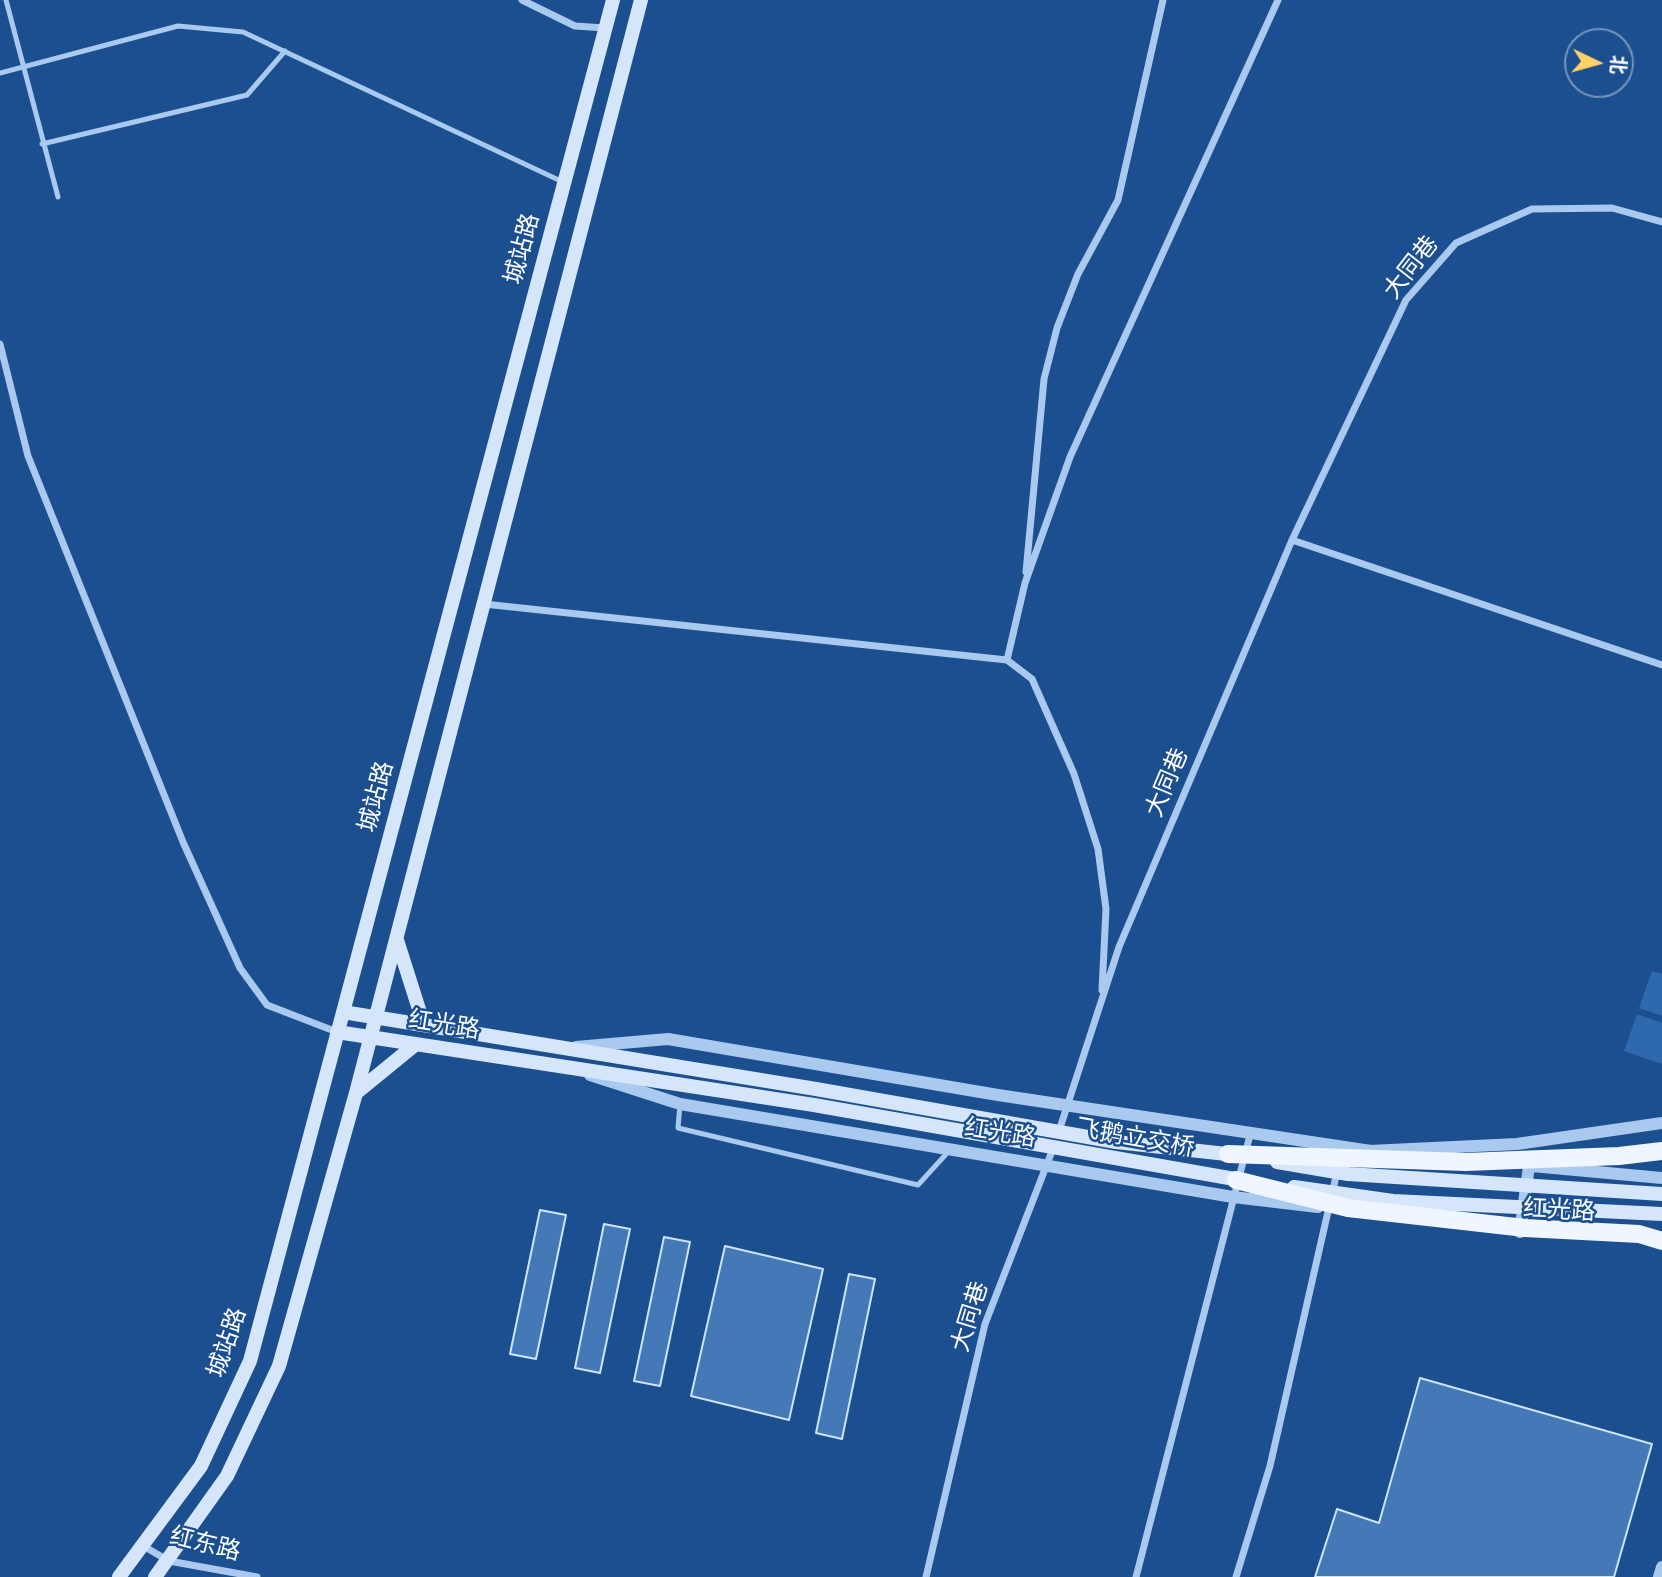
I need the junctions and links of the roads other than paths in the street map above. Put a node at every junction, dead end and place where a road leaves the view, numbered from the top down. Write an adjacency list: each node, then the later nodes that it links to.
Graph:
1 (6, 0): 9 (lane)
2 (522, 0): 7 (street)
3 (613, 0): 7 (main road, 城站路)
4 (641, 0): 18 (main road, 城站路)
5 (1163, 0): 17 (street)
6 (1278, 0): 17 (street)
7 (606, 28): 12 (main road, 城站路)
8 (285, 51): 9 (lane); 11 (lane); 12 (lane)
9 (22, 67): 10 (lane); 11 (lane)
10 (0, 73)
11 (42, 144): 13 (lane)
12 (564, 182): 23 (main road, 城站路)
13 (58, 197)
14 (1662, 222): 16 (street, 大同巷)
15 (0, 344): 26 (street)
16 (1292, 540): 20 (street); 22 (street, 大同巷)
17 (1025, 583): 19 (street)
18 (483, 603): 19 (street); 21 (main road, 城站路)
19 (1007, 660): 22 (street)
20 (1662, 665)
21 (396, 938): 24 (main road, 城站路); 25 (main road)
22 (1101, 1002): 33 (street, 大同巷)
23 (343, 1012): 24 (main road, 红光路); 26 (main road, 城站路)
24 (376, 1017): 25 (main road, 红光路); 27 (main road, 城站路)
25 (424, 1025): 29 (main road, 红光路)
26 (337, 1032): 27 (main road, 红光路); 50 (main road, 城站路)
27 (370, 1037): 28 (main road, 红光路); 31 (main road, 城站路)
28 (416, 1044): 30 (main road, 红光路); 31 (main road)
29 (565, 1048): 33 (street, 红光路); 40 (main road, 飞鹅立交桥)
30 (563, 1067): 32 (street, 红光路); 44 (main road, 飞鹅立交桥)
31 (356, 1093): 51 (main road, 城站路)
32 (681, 1104): 37 (street, 红光路); 37 (lane)
33 (1068, 1106): 35 (street, 红光路); 41 (street, 大同巷)
34 (1662, 1123): 38 (street)
35 (1250, 1135): 36 (street, 红光路); 44 (street)
36 (1343, 1148): 38 (street, 红光路); 46 (street)
37 (950, 1149): 41 (street, 红光路)
38 (1369, 1151): 42 (street, 红光路)
39 (1662, 1151): 40 (main road)
40 (1228, 1154): 45 (main road, 飞鹅立交桥)
41 (1048, 1164): 44 (street, 红光路); 56 (street, 大同巷)
42 (1529, 1166): 43 (street, 红光路); 48 (street)
43 (1662, 1178)
44 (1235, 1188): 46 (street, 红光路); 47 (main road, 飞鹅立交桥); 49 (main road); 57 (street)
45 (1662, 1194)
46 (1329, 1209): 48 (street, 红光路); 58 (street)
47 (1662, 1214)
48 (1520, 1232): 49 (street, 红光路)
49 (1662, 1239)
50 (145, 1547): 51 (street, 红东路); 53 (main road, 城站路)
51 (169, 1561): 54 (main road, 城站路); 55 (street, 红东路)
52 (1662, 1567): 59 (street)
53 (119, 1577)
54 (155, 1577)
55 (257, 1577)
56 (926, 1577)
57 (1136, 1577)
58 (1236, 1577)
59 (1659, 1577)

